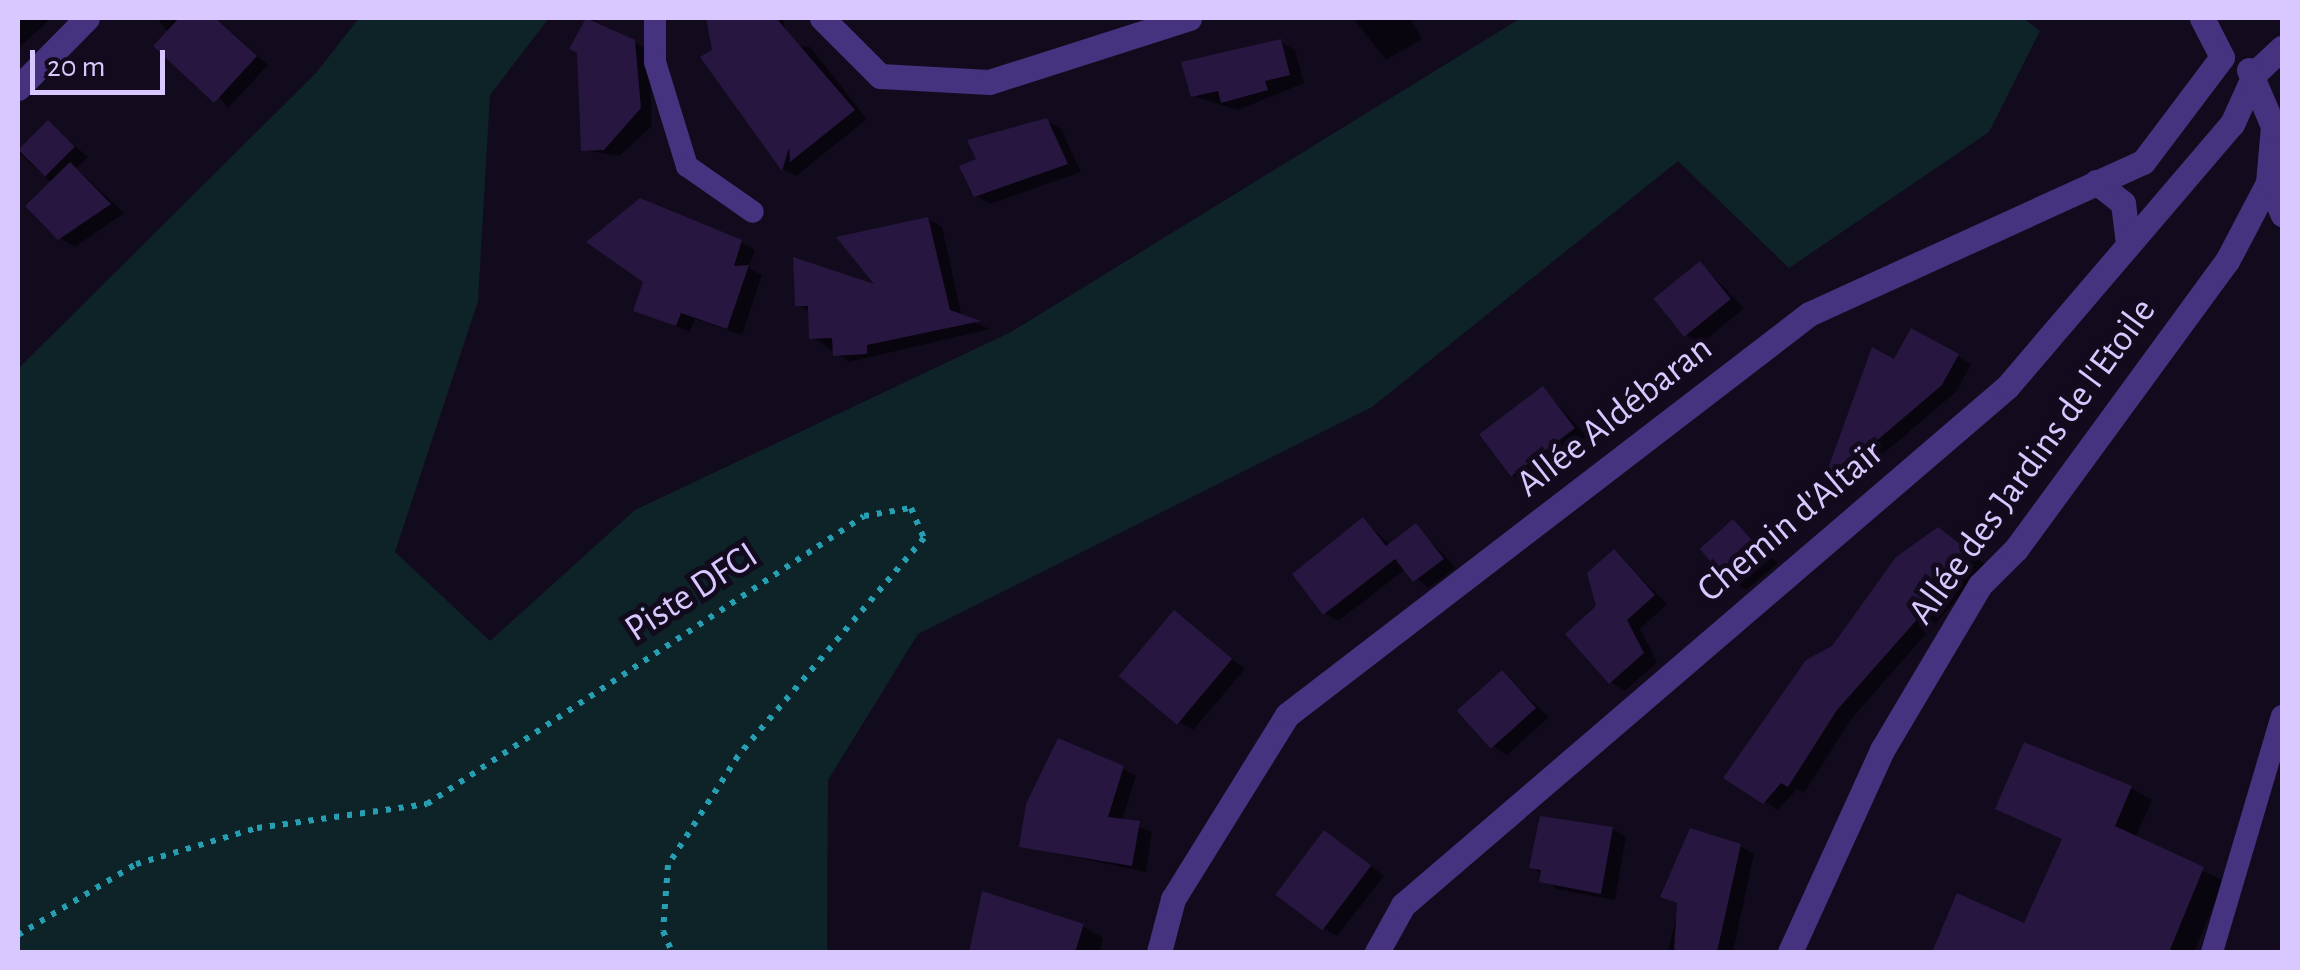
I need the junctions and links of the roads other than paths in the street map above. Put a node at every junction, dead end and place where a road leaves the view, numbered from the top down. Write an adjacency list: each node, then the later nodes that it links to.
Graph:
1 (87, 18): 9 (street)
2 (655, 18): 12 (lane)
3 (822, 18): 4 (street)
4 (1189, 18)
5 (2202, 18): 7 (street)
6 (2282, 48): 8 (street)
7 (2222, 58): 8 (street); 10 (street, Allée Aldébaran)
8 (2255, 73): 11 (street); 14 (street, Chemin d'Altaïr)
9 (18, 88)
10 (2096, 182): 14 (street); 16 (street, Allée Aldébaran)
11 (2268, 183): 13 (lane); 18 (street, Allée des Jardins de l'Etoile)
12 (752, 212)
13 (2282, 216)
14 (2127, 238): 17 (street, Chemin d'Altaïr)
15 (2282, 716): 19 (lane)
16 (1159, 952)
17 (1377, 952)
18 (1790, 952)
19 (2212, 952)

